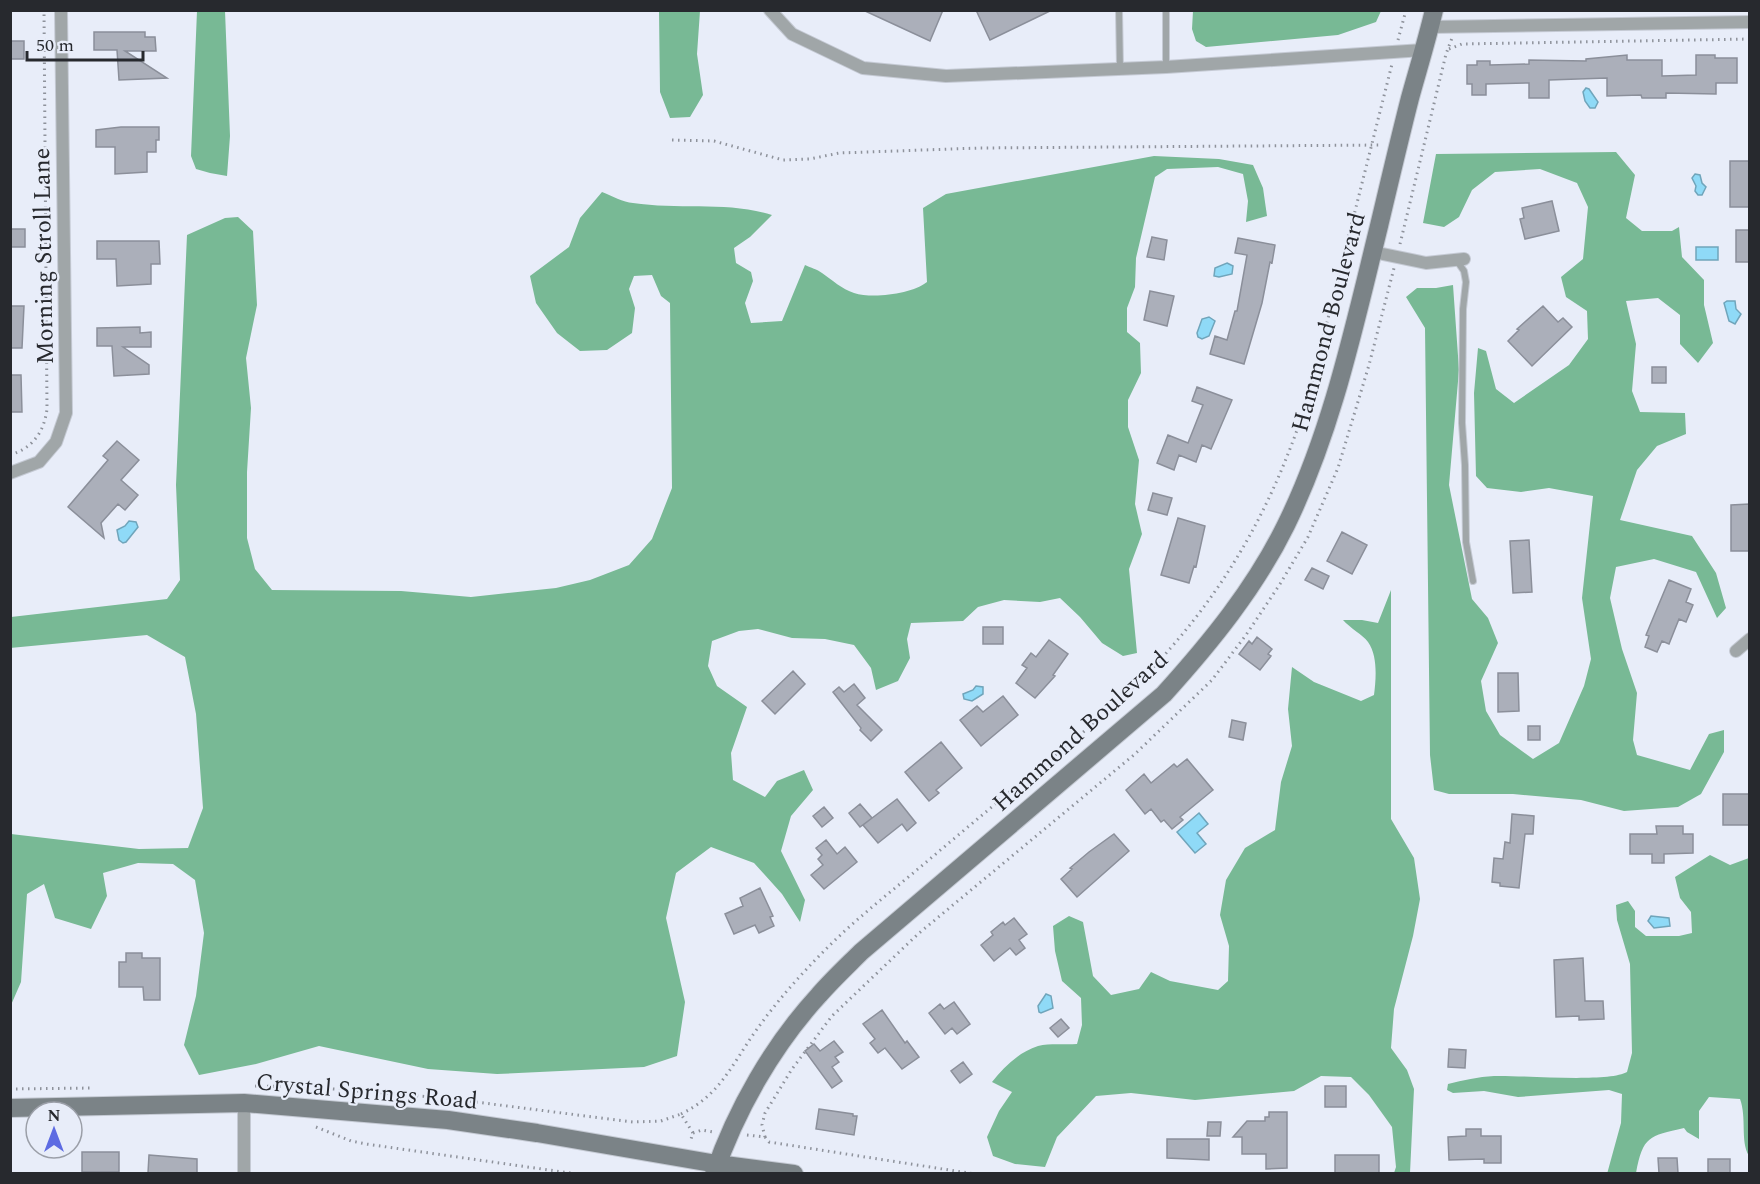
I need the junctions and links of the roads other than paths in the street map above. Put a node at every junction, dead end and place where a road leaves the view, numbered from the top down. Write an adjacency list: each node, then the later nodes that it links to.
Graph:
1 (61, 10): 12 (street, Morning Stroll Lane)
2 (770, 10): 9 (street)
3 (1119, 10): 9 (lane)
4 (1166, 10): 8 (lane)
5 (1432, 19): 6 (street); 7 (street, Hammond Boulevard)
6 (1749, 22)
7 (1423, 50): 8 (street); 10 (street, Hammond Boulevard)
8 (1166, 67): 9 (street)
9 (1120, 69)
10 (1373, 252): 11 (street); 18 (street, Hammond Boulevard)
11 (1461, 260): 13 (lane)
12 (10, 472)
13 (1473, 581)
14 (1749, 639): 15 (street)
15 (1736, 651)
16 (244, 1103): 17 (street, Crystal Springs Road); 18 (street, Crystal Springs Road); 19 (street)
17 (10, 1108)
18 (715, 1169): 20 (street, Crystal Springs Road)
19 (244, 1173)
20 (794, 1173)

